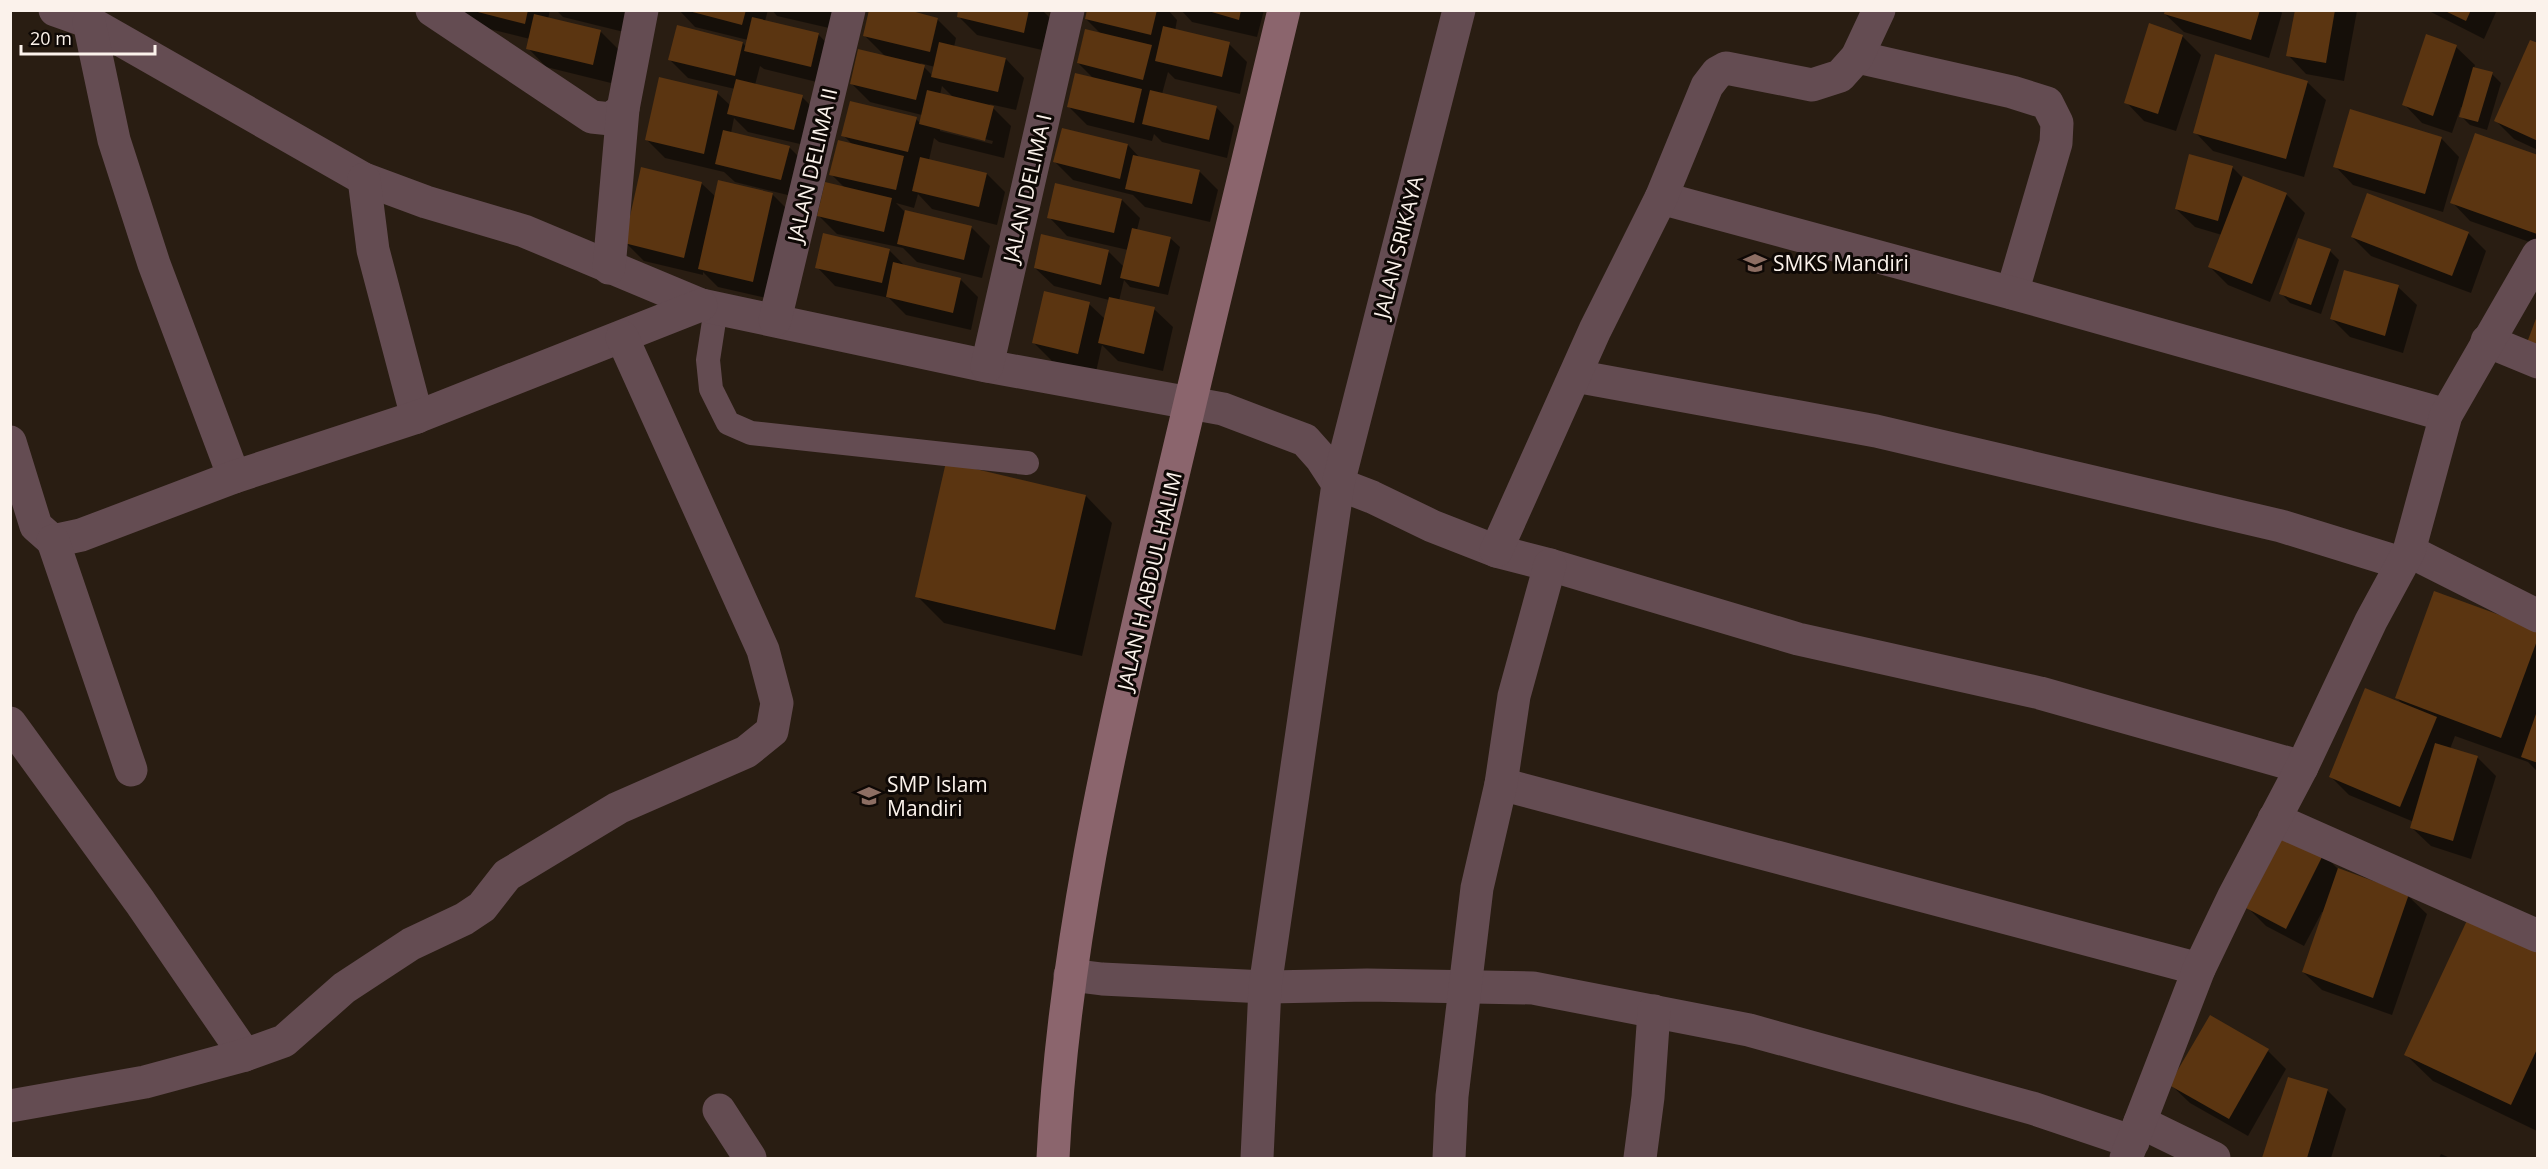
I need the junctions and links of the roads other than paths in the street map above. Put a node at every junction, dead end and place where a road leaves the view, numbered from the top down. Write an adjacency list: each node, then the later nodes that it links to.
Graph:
1 (55, 10): 9 (street)
2 (642, 10): 11 (street)
3 (849, 10): 18 (street, JALAN DELIMA II)
4 (1068, 10): 22 (street, JALAN DELIMA I)
5 (1284, 10): 24 (street, JALAN H ABDUL HALIM)
6 (1459, 10): 30 (street, JALAN SRIKAYA)
7 (1879, 10): 10 (street)
8 (438, 12): 11 (street)
9 (89, 22): 12 (street); 29 (street)
10 (1857, 57): 13 (street); 16 (street)
11 (624, 109): 15 (street)
12 (364, 179): 15 (street); 26 (street)
13 (1661, 198): 16 (street); 23 (street)
14 (2538, 255): 20 (street)
15 (609, 268): 17 (street)
16 (2012, 293): 25 (street)
17 (708, 307): 18 (street); 19 (street); 28 (lane)
18 (775, 320): 22 (street)
19 (622, 337): 26 (street); 47 (street)
20 (2487, 341): 21 (street); 25 (street)
21 (2538, 362)
22 (987, 366): 24 (street)
23 (1575, 376): 32 (street); 33 (street)
24 (1190, 402): 30 (street); 43 (street, JALAN H ABDUL HALIM)
25 (2446, 415): 33 (street)
26 (417, 417): 29 (street)
27 (10, 442): 31 (street)
28 (1027, 463)
29 (234, 477): 31 (street)
30 (1338, 484): 32 (street); 45 (street, JALAN SRIKAYA)
31 (53, 541): 38 (street)
32 (1496, 551): 34 (street)
33 (2405, 557): 35 (street); 37 (street)
34 (1550, 565): 37 (street); 39 (street)
35 (2538, 616)
36 (10, 723): 47 (street)
37 (2302, 767): 40 (street)
38 (131, 770)
39 (1501, 784): 42 (street); 44 (street)
40 (2274, 819): 41 (street); 42 (street)
41 (2538, 936)
42 (2199, 969): 50 (street)
43 (1070, 975): 45 (street); 52 (street, JALAN H ABDUL HALIM)
44 (1466, 986): 45 (street); 46 (street); 54 (street)
45 (1265, 987): 53 (street, JALAN SRIKAYA)
46 (1654, 1011): 50 (street); 55 (street)
47 (245, 1055): 48 (street)
48 (10, 1106)
49 (719, 1110): 51 (street)
50 (2133, 1141): 56 (street)
51 (750, 1158)
52 (1053, 1158)
53 (1257, 1158)
54 (1449, 1158)
55 (1640, 1158)
56 (2214, 1158)

